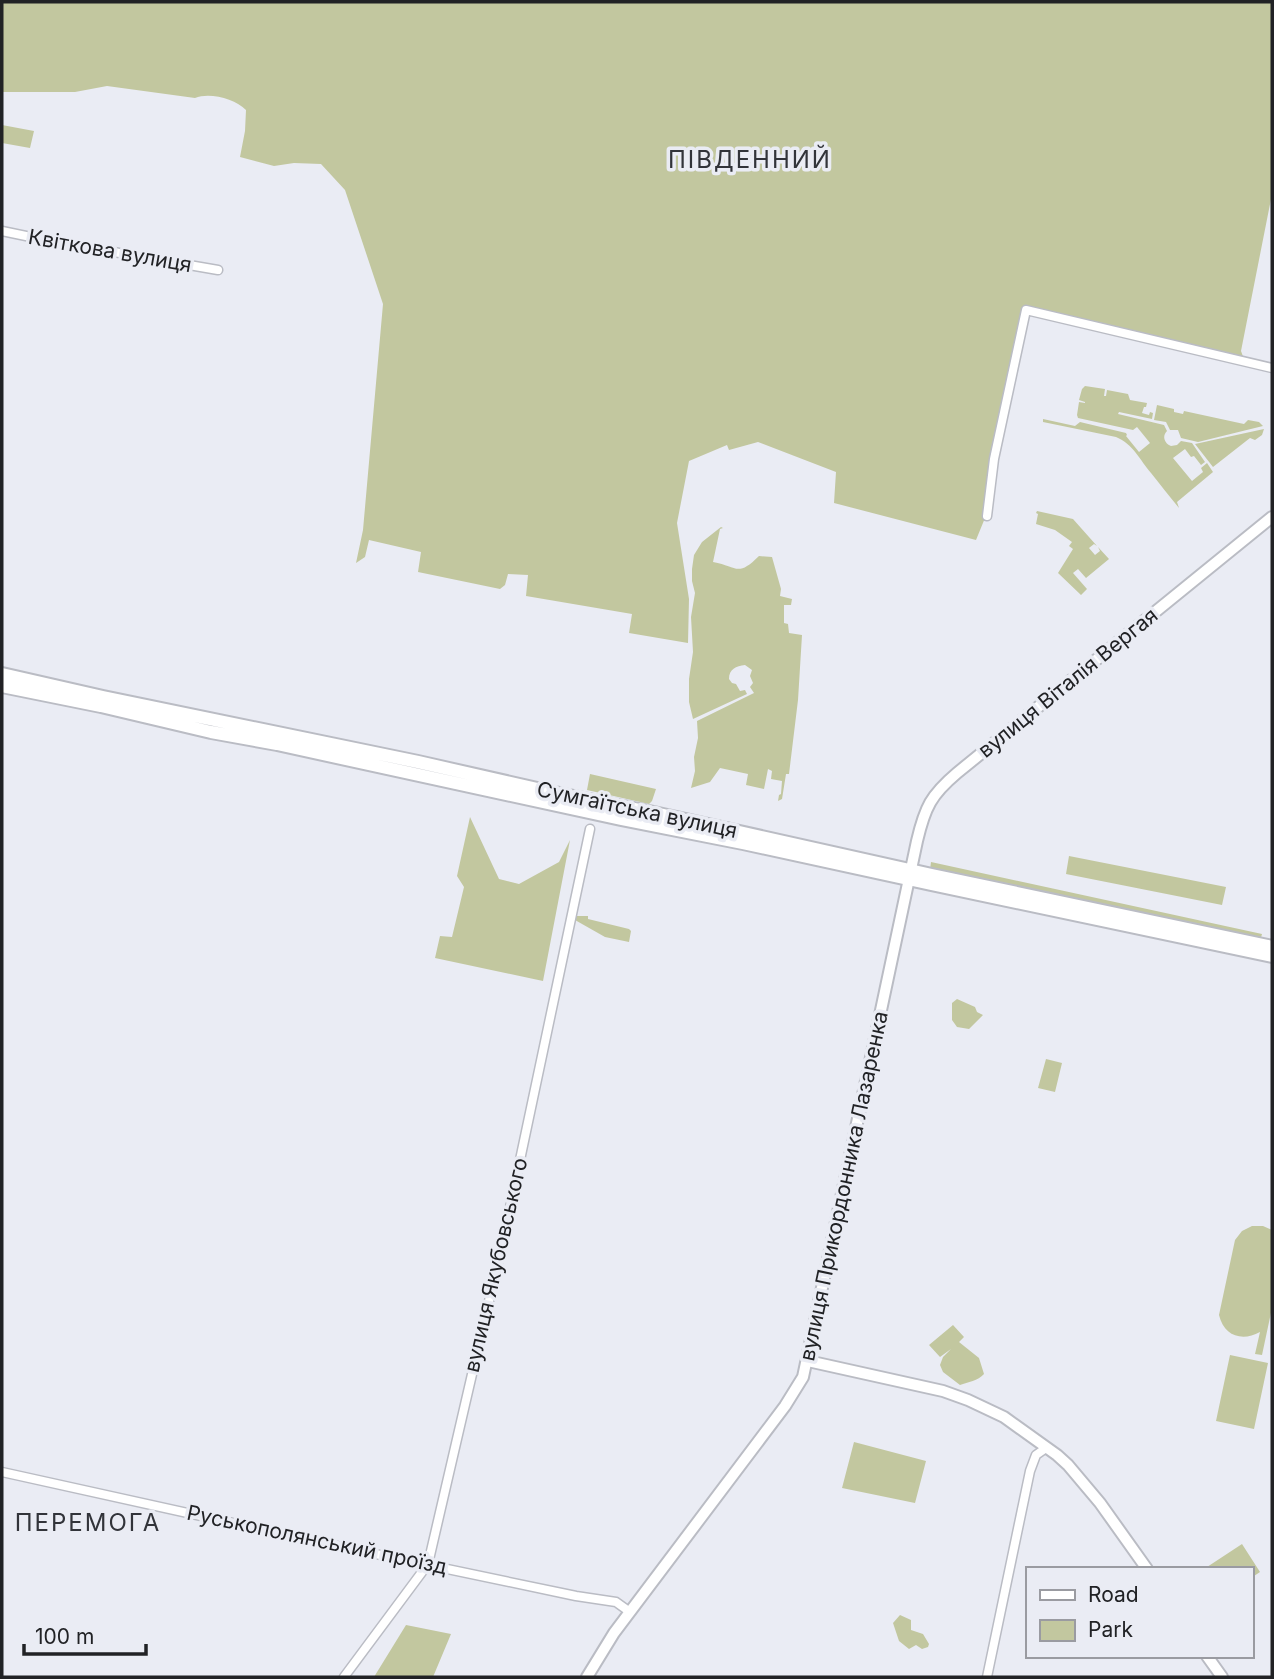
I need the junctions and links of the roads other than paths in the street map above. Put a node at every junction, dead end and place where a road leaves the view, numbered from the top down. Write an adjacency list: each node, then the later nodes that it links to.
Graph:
1 (2, 231): 2 (street, Квіткова вулиця)
2 (218, 270)
3 (1272, 369): 4 (street)
4 (987, 516)
5 (1272, 517): 10 (street, вулиця Віталія Вергая)
6 (2, 674): 8 (main road, Сумгаїтська вулиця)
7 (2, 686): 8 (main road, Сумгаїтська вулиця)
8 (132, 708): 10 (main road, Сумгаїтська вулиця)
9 (590, 828): 16 (street, вулиця Якубовського)
10 (910, 874): 11 (main road, Сумгаїтська вулиця); 12 (main road, Сумгаїтська вулиця); 13 (street, вулиця Прикордонника Лазаренка)
11 (1272, 947)
12 (1272, 956)
13 (808, 1362): 14 (street); 18 (street, вулиця Прикордонника Лазаренка)
14 (1046, 1448): 17 (street); 22 (street)
15 (2, 1472): 16 (street, Руськополянський проїзд)
16 (428, 1564): 18 (street, Руськополянський проїзд); 20 (street, вулиця Якубовського)
17 (1146, 1567)
18 (630, 1612): 21 (street, вулиця Прикордонника Лазаренка)
19 (1208, 1658): 23 (street)
20 (344, 1677)
21 (587, 1677)
22 (988, 1677)
23 (1222, 1677)

